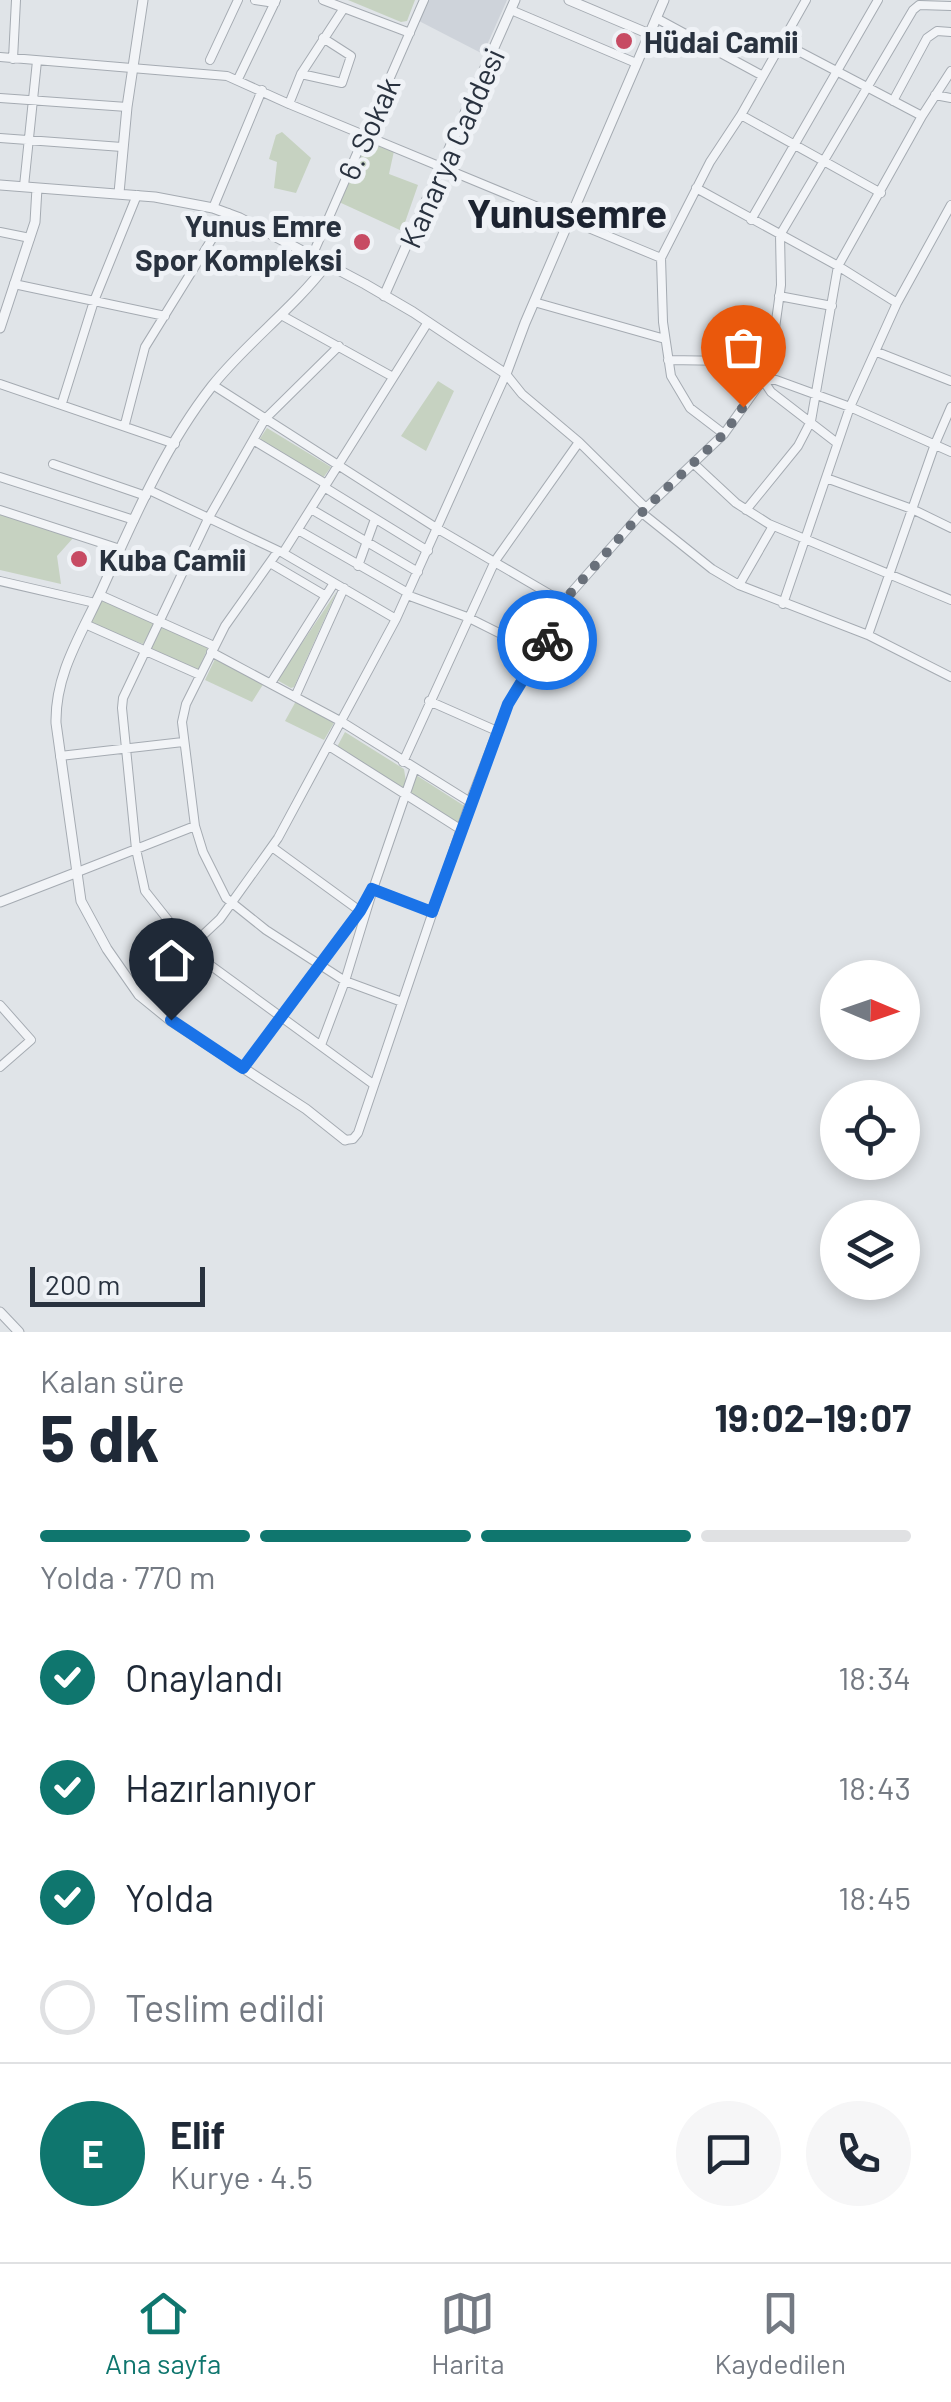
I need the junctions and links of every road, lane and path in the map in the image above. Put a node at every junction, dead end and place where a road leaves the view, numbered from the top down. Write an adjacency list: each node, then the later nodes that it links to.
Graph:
1 (16, 0): 23 (street)
2 (143, 0): 27 (street)
3 (238, 0): 25 (street)
4 (254, 0): 11 (street)
5 (323, 0): 15 (street)
6 (424, 0): 18 (street, 6. Sokak)
7 (569, 0): 19 (street)
8 (664, 0): 16 (street)
9 (806, 0): 21 (street)
10 (878, 0): 29 (street)
11 (275, 2): 32 (street)
12 (915, 2): 14 (street); 33 (street)
13 (513, 5): 26 (street); 50 (street, Kanarya Caddesi)
14 (951, 6)
15 (344, 8): 18 (street); 20 (street)
16 (656, 18): 19 (street); 31 (street)
17 (951, 32): 39 (street)
18 (410, 33): 44 (street, 6. Sokak)
19 (647, 34): 26 (street)
20 (323, 38): 30 (street); 30 (street)
21 (783, 42): 29 (street); 31 (street)
22 (0, 57): 23 (street)
23 (12, 60): 24 (street)
24 (37, 60): 27 (street); 38 (street)
25 (210, 60)
26 (636, 62): 61 (street)
27 (134, 67): 32 (street); 41 (street)
28 (951, 71): 35 (street)
29 (835, 72): 33 (street); 47 (street)
30 (301, 74): 40 (street)
31 (763, 76): 42 (street)
32 (238, 79): 34 (street)
33 (865, 87): 39 (street); 49 (street)
34 (262, 90): 40 (street); 59 (street)
35 (935, 95): 37 (street); 43 (street)
36 (0, 98): 38 (street)
37 (951, 98)
38 (32, 101): 41 (street); 46 (street)
39 (893, 101): 43 (street)
40 (290, 104): 44 (street)
41 (127, 107): 48 (street)
42 (741, 115): 47 (street); 54 (street)
43 (922, 116): 55 (street)
44 (365, 133): 50 (street); 66 (street, 6. Sokak)
45 (0, 138): 46 (street)
46 (28, 139): 48 (street); 52 (street)
47 (792, 144): 49 (street); 62 (street)
48 (122, 147): 56 (street)
49 (823, 160): 55 (street); 64 (street)
50 (440, 166): 61 (street); 71 (street, Kanarya Caddesi)
51 (0, 184): 52 (street)
52 (24, 186): 53 (street)
53 (37, 188): 56 (street); 65 (street)
54 (696, 188): 62 (street); 67 (street)
55 (881, 193): 69 (street)
56 (119, 194): 57 (street)
57 (137, 195): 59 (street); 73 (street)
58 (951, 205): 75 (street)
59 (213, 208): 60 (street)
60 (228, 214): 66 (street); 78 (street)
61 (570, 218): 67 (street); 74 (street)
62 (751, 220): 64 (street)
63 (0, 232): 65 (street)
64 (780, 235): 69 (street); 72 (street)
65 (30, 238): 70 (street)
66 (312, 256): 68 (street)
67 (661, 258): 81 (street)
68 (328, 264): 71 (street); 77 (street)
69 (838, 266): 75 (street); 76 (street)
70 (14, 284): 73 (street); 80 (street)
71 (384, 296): 79 (street)
72 (779, 296): 76 (street); 87 (street)
73 (94, 301): 78 (street); 92 (street)
74 (534, 302): 81 (street); 85 (street)
75 (897, 304): 83 (street)
76 (832, 306): 91 (street)
77 (281, 315): 82 (street); 90 (street)
78 (165, 316): 97 (street)
79 (428, 322): 85 (street); 86 (street)
80 (0, 328)
81 (665, 339): 84 (street)
82 (339, 346): 86 (street); 95 (street)
83 (877, 352): 88 (street); 93 (street)
84 (668, 360): 87 (street); 98 (street)
85 (506, 374): 100 (street); 122 (street)
86 (392, 377): 107 (street)
87 (762, 380): 91 (street); 96 (street); 98 (street)
88 (951, 381)
89 (0, 384): 92 (street)
90 (213, 385): 95 (street); 102 (street)
91 (817, 396): 93 (street); 96 (street)
92 (62, 403): 97 (street)
93 (850, 407): 101 (street); 103 (street)
94 (951, 407): 103 (street)
95 (265, 418): 99 (street); 107 (street)
96 (811, 421): 101 (street); 116 (street)
97 (125, 424): 102 (street)
98 (724, 434): 105 (street)
99 (252, 440): 110 (street); 117 (street)
100 (579, 442): 115 (street); 129 (street)
101 (837, 443): 109 (street)
102 (175, 444): 111 (street)
103 (935, 444): 104 (street); 113 (street)
104 (951, 452)
105 (693, 463): 115 (street); 116 (street)
106 (52, 464): 111 (street)
107 (338, 464): 110 (street); 122 (street)
108 (0, 477): 118 (street)
109 (826, 478): 113 (street); 124 (street)
110 (325, 485): 112 (street); 119 (street)
111 (147, 493): 117 (street); 118 (street)
112 (311, 509): 123 (street); 125 (street)
113 (912, 509): 121 (street); 133 (street)
114 (0, 510): 126 (street)
115 (644, 510): 136 (street); 142 (street)
116 (746, 510): 120 (street)
117 (208, 519): 128 (street); 145 (street)
118 (134, 520): 126 (street)
119 (375, 520): 125 (street); 127 (street)
120 (773, 526): 124 (street); 136 (street)
121 (951, 528)
122 (438, 529): 127 (street); 129 (street)
123 (298, 530): 128 (street); 131 (street)
124 (805, 540): 133 (street); 143 (street)
125 (367, 542): 131 (street); 132 (street)
126 (120, 550): 140 (street)
127 (428, 551): 132 (street)
128 (281, 552): 130 (street); 135 (street)
129 (495, 561): 142 (street); 144 (street)
130 (270, 563): 139 (street); 150 (street)
131 (358, 566): 138 (street)
132 (418, 572): 138 (street)
133 (890, 572): 141 (street); 148 (street)
134 (0, 581): 140 (street)
135 (334, 583): 137 (street); 139 (street)
136 (740, 586): 143 (street)
137 (344, 588): 146 (street); 155 (street)
138 (407, 594): 144 (street); 146 (street)
139 (326, 596): 154 (street)
140 (97, 599): 145 (street); 147 (street)
141 (951, 600)
142 (562, 603): 151 (street)
143 (784, 604): 148 (street)
144 (466, 617): 151 (street); 156 (street)
145 (159, 620): 149 (street); 150 (street)
146 (396, 620): 157 (street)
147 (85, 624): 149 (street); 162 (street)
148 (868, 636): 153 (street)
149 (146, 649): 152 (street); 161 (street)
150 (213, 649): 152 (street); 154 (street)
151 (540, 650): 158 (street)
152 (200, 674): 159 (street)
153 (951, 677)
154 (271, 683): 155 (street)
155 (296, 697): 157 (street)
156 (429, 701): 158 (street); 163 (street)
157 (342, 722): 160 (street); 163 (street)
158 (497, 731): 166 (street)
159 (183, 742): 161 (street); 167 (street)
160 (329, 746): 165 (street); 169 (street)
161 (125, 748): 162 (street); 170 (street)
162 (60, 756): 171 (street)
163 (402, 762): 164 (street)
164 (414, 770): 165 (street); 166 (street)
165 (405, 794): 168 (street); 172 (street)
166 (470, 802): 168 (street)
167 (195, 826): 170 (street); 174 (street)
168 (460, 828): 176 (street)
169 (272, 848): 174 (street); 175 (street)
170 (136, 849): 171 (street); 177 (street)
171 (75, 873): 173 (street); 180 (street)
172 (372, 889): 175 (street); 176 (street); 179 (street)
173 (0, 902)
174 (233, 904): 177 (street); 178 (street)
175 (360, 911): 178 (street)
176 (432, 912): 181 (street)
177 (190, 949): 180 (street); 183 (street)
178 (319, 966): 179 (street); 183 (street)
179 (345, 981): 181 (street); 184 (street)
180 (139, 995): 186 (street)
181 (402, 1002): 187 (street)
182 (0, 1005): 185 (street)
183 (282, 1015): 184 (street); 186 (street)
184 (321, 1045): 187 (street)
185 (0, 1067)
186 (243, 1068): 188 (street)
187 (373, 1084): 188 (street)
188 (345, 1140)
189 (0, 1312): 190 (street)
190 (20, 1332)

